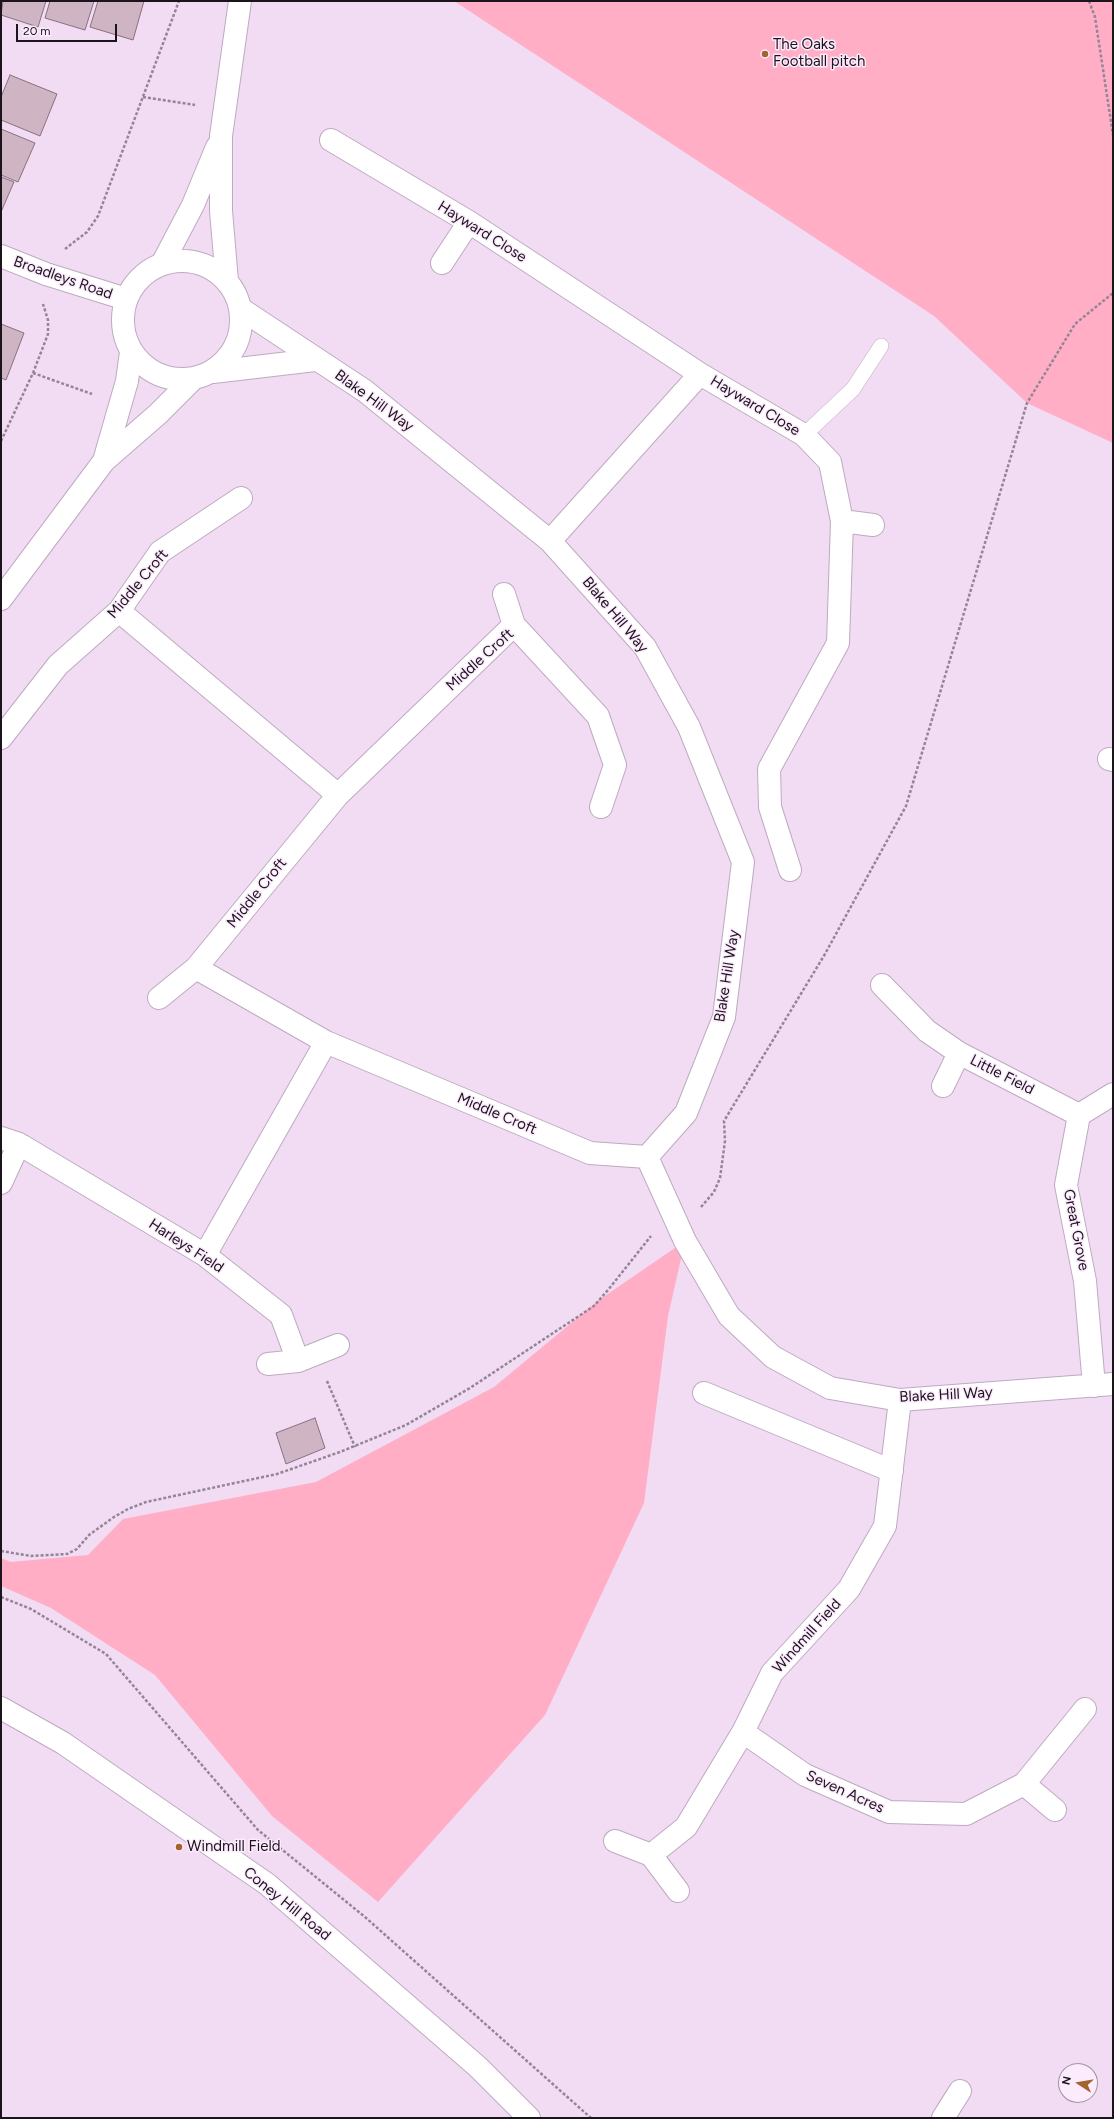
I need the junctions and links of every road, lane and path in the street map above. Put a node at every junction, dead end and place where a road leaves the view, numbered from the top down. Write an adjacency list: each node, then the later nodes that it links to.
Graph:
1 (179, 1): 4 (path)
2 (240, 1): 5 (street)
3 (1089, 1): 6 (path)
4 (143, 97): 5 (path); 10 (path)
5 (224, 109): 7 (street)
6 (1113, 135)
7 (221, 136): 13 (street); 14 (street)
8 (331, 140): 9 (street, Hayward Close)
9 (469, 222): 12 (street); 22 (street, Hayward Close)
10 (63, 252)
11 (1, 256): 16 (street, Broadleys Road)
12 (442, 263)
13 (162, 264): 14 (street); 16 (street)
14 (228, 281): 18 (street)
15 (1113, 292): 50 (path)
16 (126, 299): 20 (street)
17 (42, 300): 25 (path)
18 (241, 309): 21 (street, Blake Hill Way); 23 (street)
19 (881, 346): 24 (lane)
20 (131, 352): 23 (street); 26 (street)
21 (316, 360): 23 (street); 30 (street, Blake Hill Way)
22 (700, 374): 24 (street, Hayward Close); 30 (street)
23 (203, 376): 26 (street)
24 (804, 435): 28 (street, Hayward Close)
25 (1, 441)
26 (104, 461): 32 (street)
27 (241, 498): 33 (street, Middle Croft)
28 (842, 521): 29 (street); 38 (street, Hayward Close)
29 (873, 525)
30 (550, 541): 48 (street, Blake Hill Way)
31 (504, 594): 34 (street)
32 (1, 599)
33 (119, 611): 35 (street, Middle Croft); 36 (street)
34 (514, 626): 36 (street, Middle Croft); 37 (street, Middle Croft)
35 (1, 738)
36 (338, 795): 39 (street, Middle Croft)
37 (601, 807)
38 (790, 870)
39 (196, 968): 41 (street); 42 (street, Middle Croft)
40 (882, 985): 43 (street, Little Field)
41 (158, 998)
42 (326, 1042): 48 (street, Middle Croft); 51 (street)
43 (959, 1053): 44 (street); 46 (street, Little Field)
44 (943, 1086)
45 (1113, 1094): 46 (street)
46 (1079, 1115): 55 (street, Great Grove)
47 (10, 1141): 49 (street, Harleys Field); 51 (street, Harleys Field)
48 (647, 1157): 50 (street, Blake Hill Way)
49 (1, 1183)
50 (673, 1216): 57 (street, Blake Hill Way); 58 (path)
51 (205, 1255): 53 (street, Harleys Field)
52 (338, 1345): 53 (street)
53 (306, 1358): 54 (street); 58 (path)
54 (268, 1364)
55 (1104, 1385): 57 (street, Blake Hill Way)
56 (704, 1393): 59 (street)
57 (900, 1400): 59 (street, Windmill Field)
58 (356, 1447): 60 (path)
59 (892, 1471): 64 (street, Windmill Field)
60 (1, 1551)
61 (1, 1597): 72 (path)
62 (1, 1708): 71 (street, Coney Hill Road)
63 (1085, 1709): 65 (street, Seven Acres)
64 (743, 1732): 65 (street, Seven Acres); 68 (street, Windmill Field)
65 (1024, 1784): 66 (street)
66 (1055, 1810)
67 (615, 1841): 68 (street)
68 (652, 1855): 69 (street)
69 (678, 1891)
70 (960, 2091): 73 (street)
71 (529, 2118)
72 (591, 2118)
73 (943, 2118)

